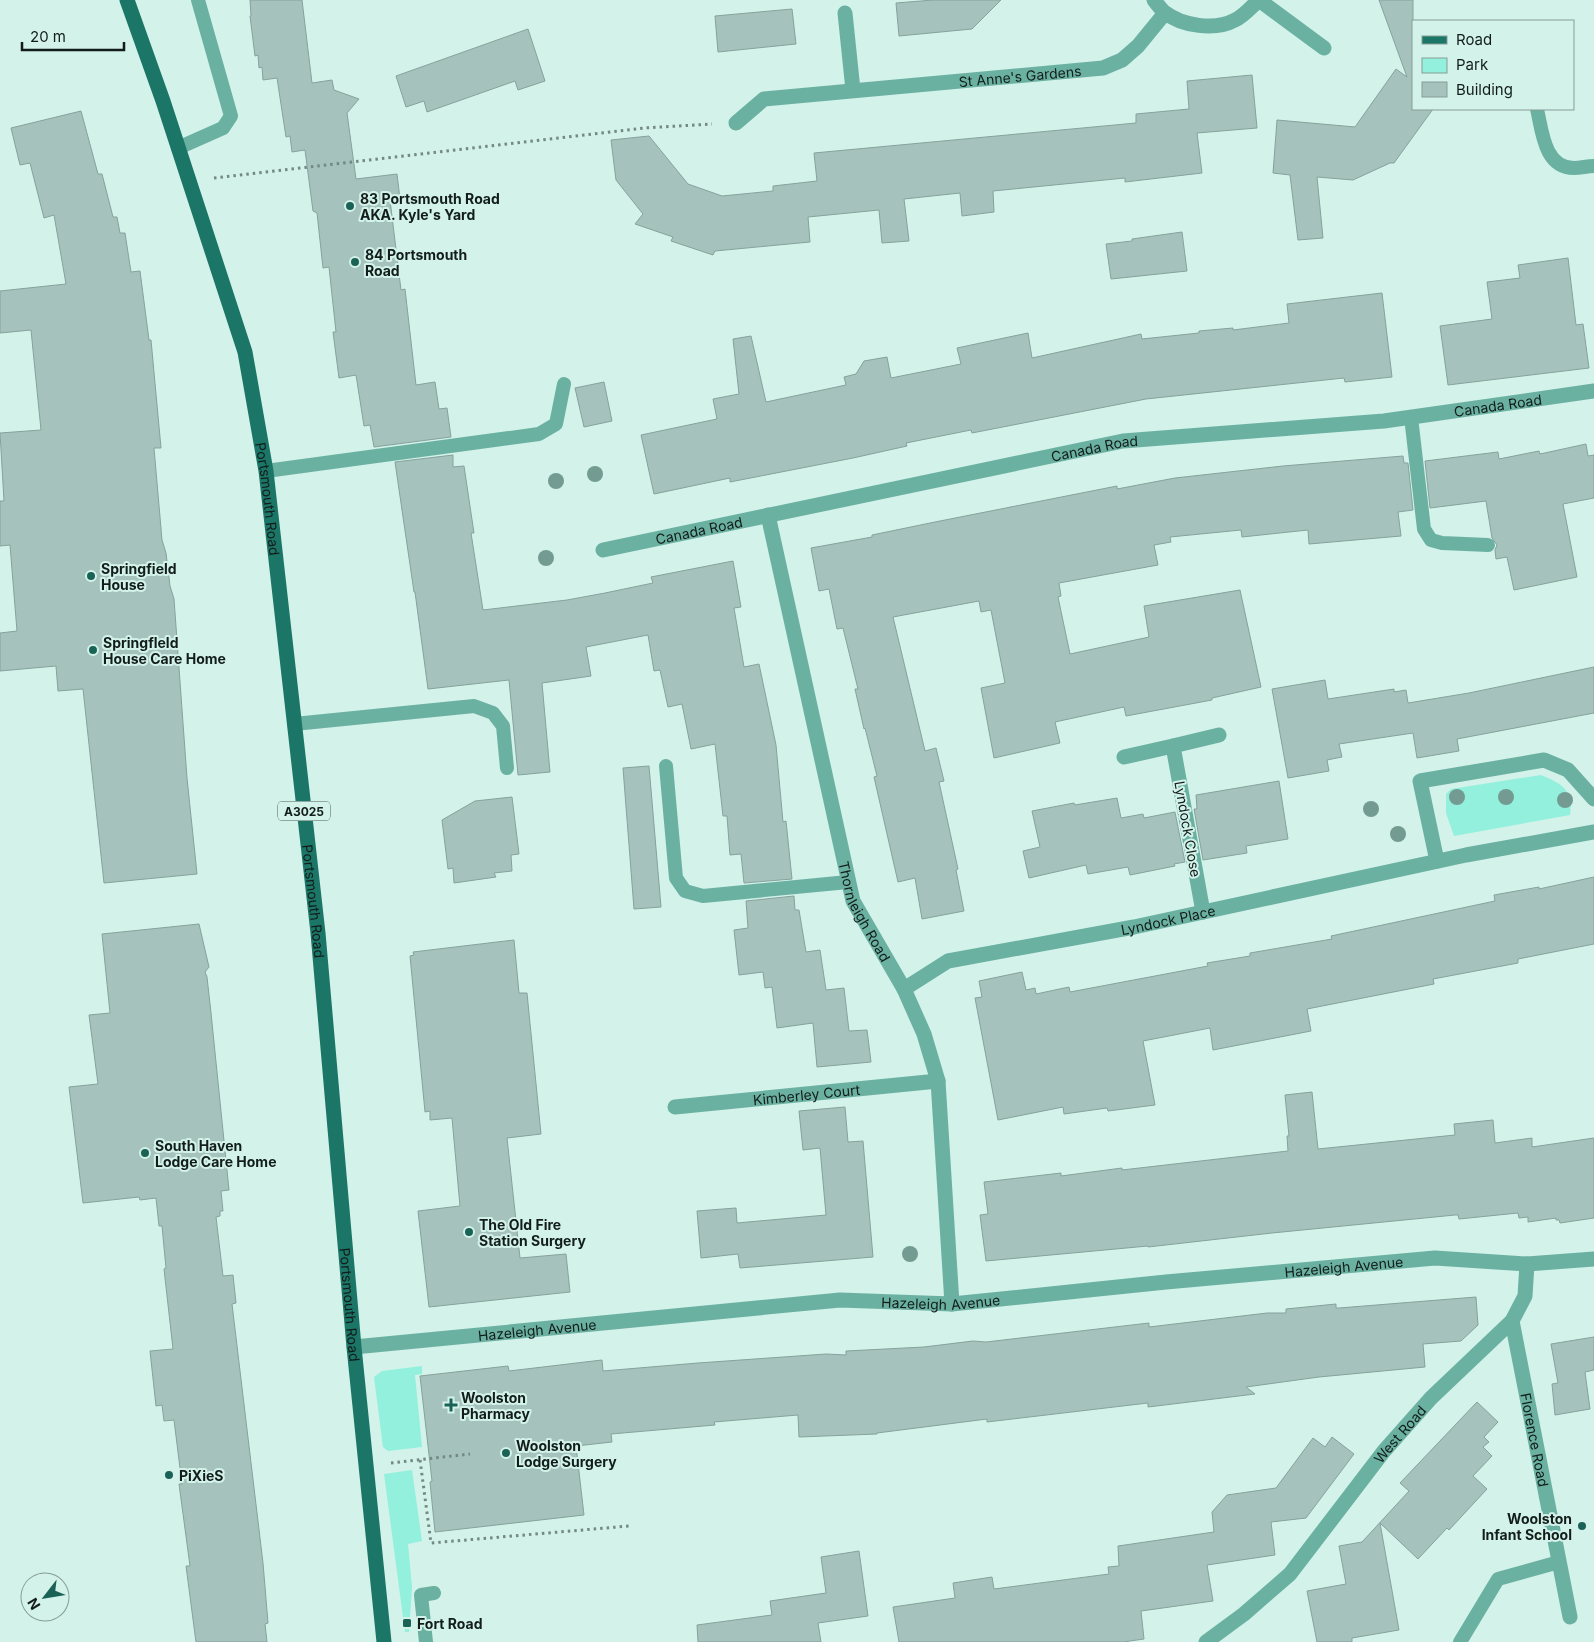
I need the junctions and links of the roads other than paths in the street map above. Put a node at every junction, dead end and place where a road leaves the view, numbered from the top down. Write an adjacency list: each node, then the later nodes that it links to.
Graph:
1 (127, 0): 11 (main road, Portsmouth Road / A3025)
2 (198, 0): 11 (lane)
3 (1154, 0): 6 (street)
4 (1259, 0): 6 (street); 7 (street)
5 (846, 13): 8 (street)
6 (1165, 13): 8 (street, St Anne's Gardens)
7 (1324, 48)
8 (853, 90): 10 (street, St Anne's Gardens)
9 (1537, 110): 12 (lane)
10 (736, 123)
11 (178, 148): 16 (main road, Portsmouth Road / A3025)
12 (1594, 166)
13 (564, 384): 16 (lane)
14 (1594, 391): 15 (street, Canada Road)
15 (1411, 417): 17 (street, Canada Road); 18 (lane)
16 (266, 471): 20 (main road, Portsmouth Road / A3025)
17 (768, 514): 19 (street, Canada Road); 29 (street, Thornleigh Road)
18 (1488, 545)
19 (603, 550)
20 (294, 724): 25 (lane); 38 (main road, Portsmouth Road / A3025)
21 (1219, 735): 22 (street)
22 (1173, 746): 23 (street); 30 (street, Lyndock Close)
23 (1124, 757)
24 (666, 766): 29 (lane)
25 (507, 768)
26 (1594, 799): 28 (street)
27 (1594, 832): 28 (street, Lyndock Place)
28 (1438, 861): 30 (street, Lyndock Place)
29 (848, 882): 31 (street, Thornleigh Road)
30 (1202, 912): 31 (street, Lyndock Place)
31 (904, 989): 32 (street, Thornleigh Road)
32 (938, 1081): 33 (street, Kimberley Court); 36 (street, Thornleigh Road)
33 (675, 1107)
34 (1594, 1260): 35 (street)
35 (1527, 1264): 36 (street, Hazeleigh Avenue); 37 (street, West Road)
36 (952, 1304): 38 (street, Hazeleigh Avenue)
37 (1512, 1321): 39 (street, Florence Road); 44 (street, West Road)
38 (354, 1347): 42 (main road, Portsmouth Road / A3025)
39 (1559, 1562): 41 (street, Florence Road); 45 (lane)
40 (434, 1593): 43 (lane)
41 (1570, 1617)
42 (384, 1642)
43 (426, 1642)
44 (1206, 1642)
45 (1460, 1642)

